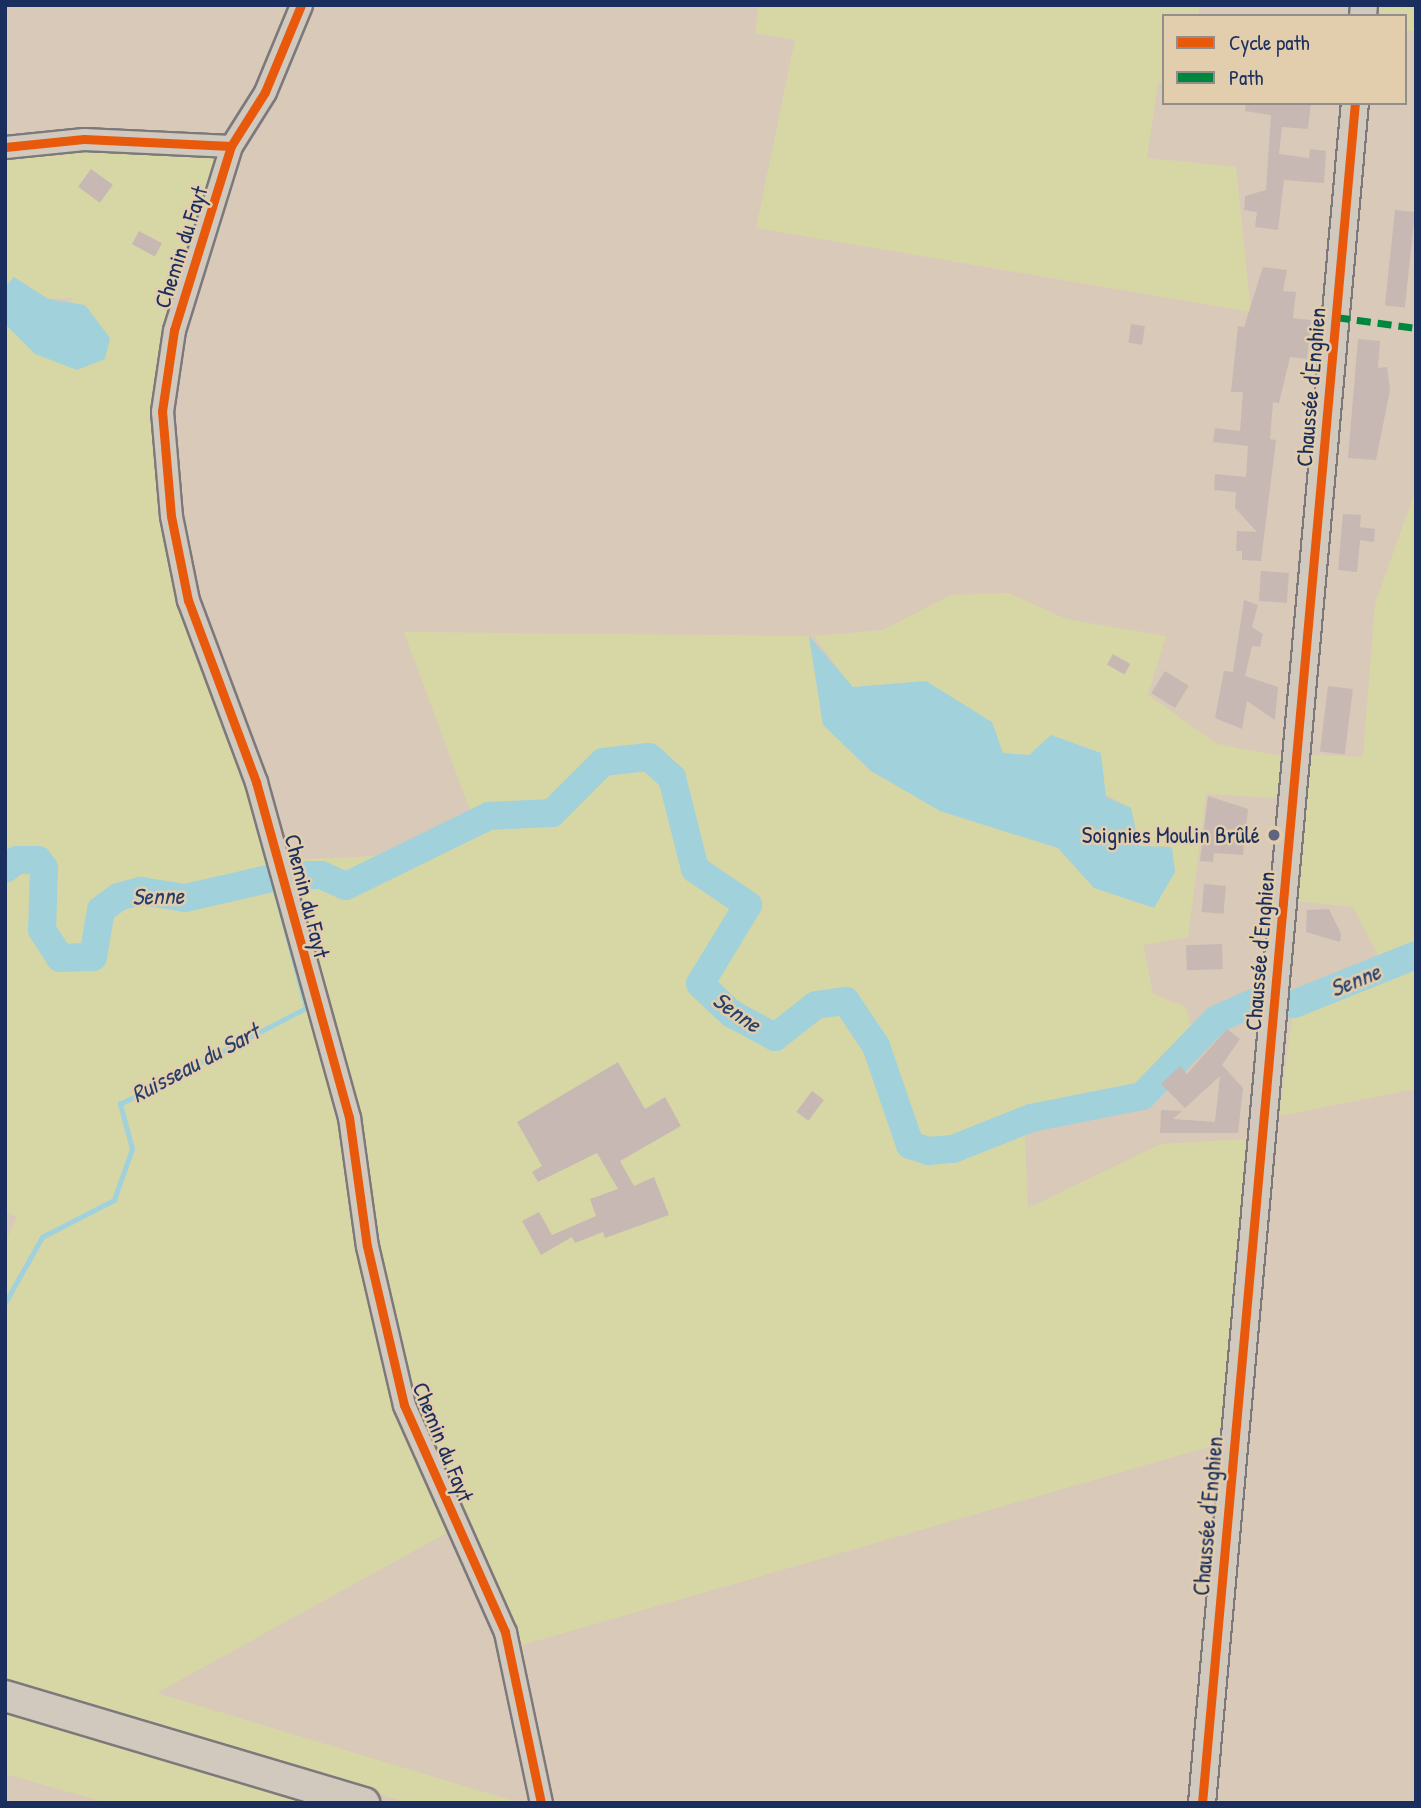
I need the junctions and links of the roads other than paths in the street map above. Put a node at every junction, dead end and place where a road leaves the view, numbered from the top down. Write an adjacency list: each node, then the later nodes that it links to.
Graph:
1 (301, 5): 3 (street, Chemin du Fayt)
2 (1355, 105): 8 (main road, Chaussée d'Enghien)
3 (232, 146): 4 (street); 7 (street, Chemin du Fayt)
4 (5, 147)
5 (5, 1696): 6 (highway)
6 (365, 1803)
7 (541, 1803)
8 (1202, 1803)

